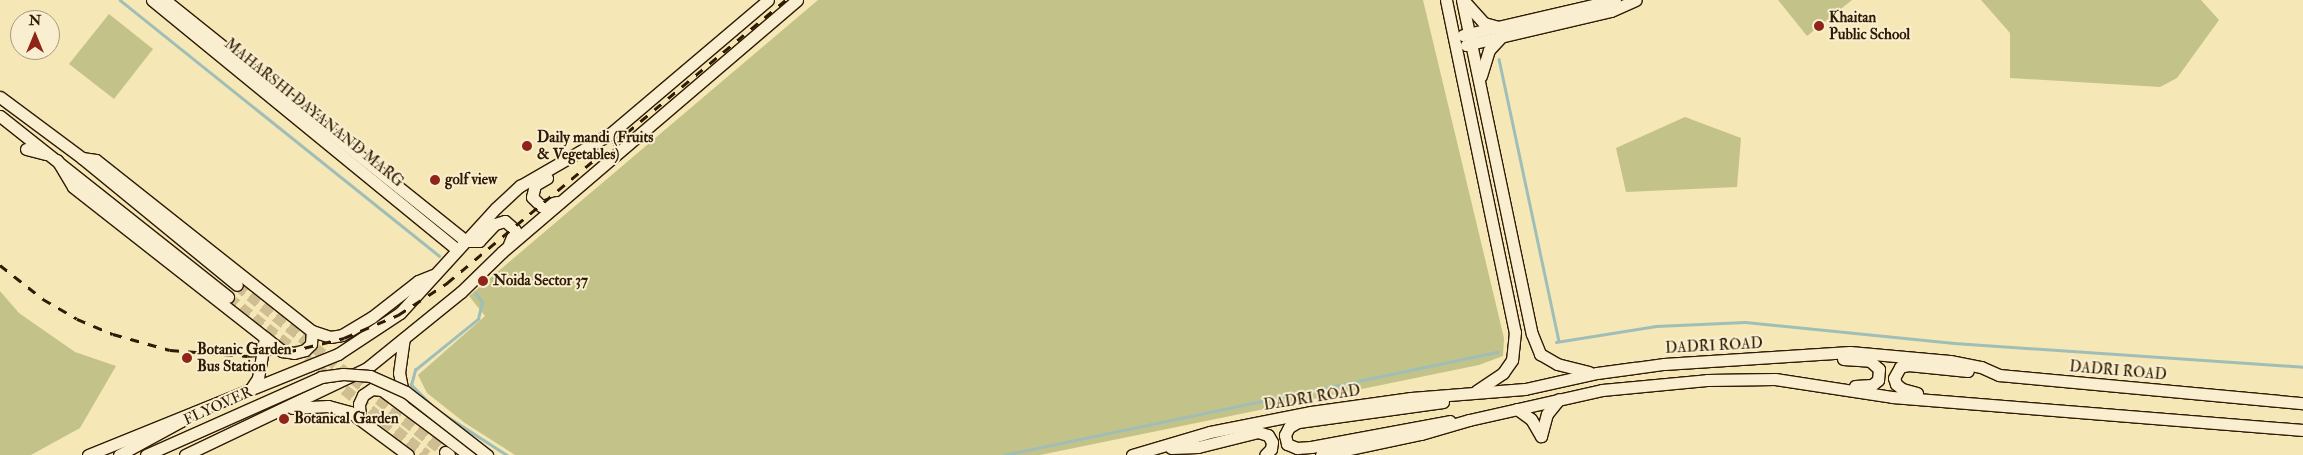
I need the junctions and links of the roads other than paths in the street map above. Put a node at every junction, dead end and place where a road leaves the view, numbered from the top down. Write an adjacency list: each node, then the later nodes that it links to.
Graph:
1 (152, 0): 21 (main road, MAHARSHI DAYANAND MARG)
2 (165, 0): 20 (main road, MAHARSHI DAYANAND MARG)
3 (768, 0): 15 (main road)
4 (797, 0): 19 (main road)
5 (1446, 0): 11 (main road)
6 (1463, 0): 9 (main road); 10 (main road)
7 (1615, 0): 9 (main road)
8 (1636, 0): 9 (main road)
9 (1500, 32): 10 (main road); 12 (main road)
10 (1470, 39): 11 (main road); 12 (main road)
11 (1455, 42): 34 (main road)
12 (1480, 82): 30 (main road)
13 (0, 97): 18 (main road)
14 (0, 116): 17 (main road)
15 (610, 134): 19 (main road); 20 (main road)
16 (26, 149): 17 (main road)
17 (54, 157): 25 (main road); 27 (main road)
18 (82, 158): 24 (main road); 26 (main road)
19 (570, 194): 22 (main road)
20 (466, 241): 21 (main road); 22 (main road)
21 (457, 250): 23 (main road)
22 (502, 252): 28 (main road)
23 (434, 275): 26 (main road); 33 (main road)
24 (237, 285)
25 (228, 297)
26 (312, 331): 27 (main road)
27 (265, 338): 33 (main road)
28 (404, 338): 39 (main road); 42 (main road)
29 (1813, 357): 30 (main road, DADRI ROAD); 31 (main road, DADRI ROAD); 32 (main road)
30 (1597, 373): 34 (main road, DADRI ROAD)
31 (1999, 375): 37 (main road); 38 (main road, DADRI ROAD)
32 (1809, 384): 36 (main road); 37 (main road)
33 (250, 390): 41 (main road)
34 (1469, 394): 35 (main road, DADRI ROAD)
35 (1456, 395): 44 (main road); 46 (main road, DADRI ROAD)
36 (1558, 399): 40 (main road); 40 (main road)
37 (1951, 400): 45 (main road)
38 (2303, 403)
39 (407, 409): 43 (main road); 52 (main road)
40 (1517, 409): 44 (main road)
41 (199, 410): 47 (main road); 48 (main road)
42 (278, 411): 43 (main road); 50 (main road)
43 (360, 419): 51 (main road)
44 (1469, 420): 56 (main road)
45 (2303, 430)
46 (1162, 448): 54 (main road, DADRI ROAD); 55 (main road)
47 (88, 455)
48 (119, 455)
49 (146, 455): 53 (main road, FLYOVER, bridge)
50 (184, 455)
51 (408, 455)
52 (469, 455)
53 (487, 455)
54 (1132, 455)
55 (1265, 455)
56 (1321, 455)

